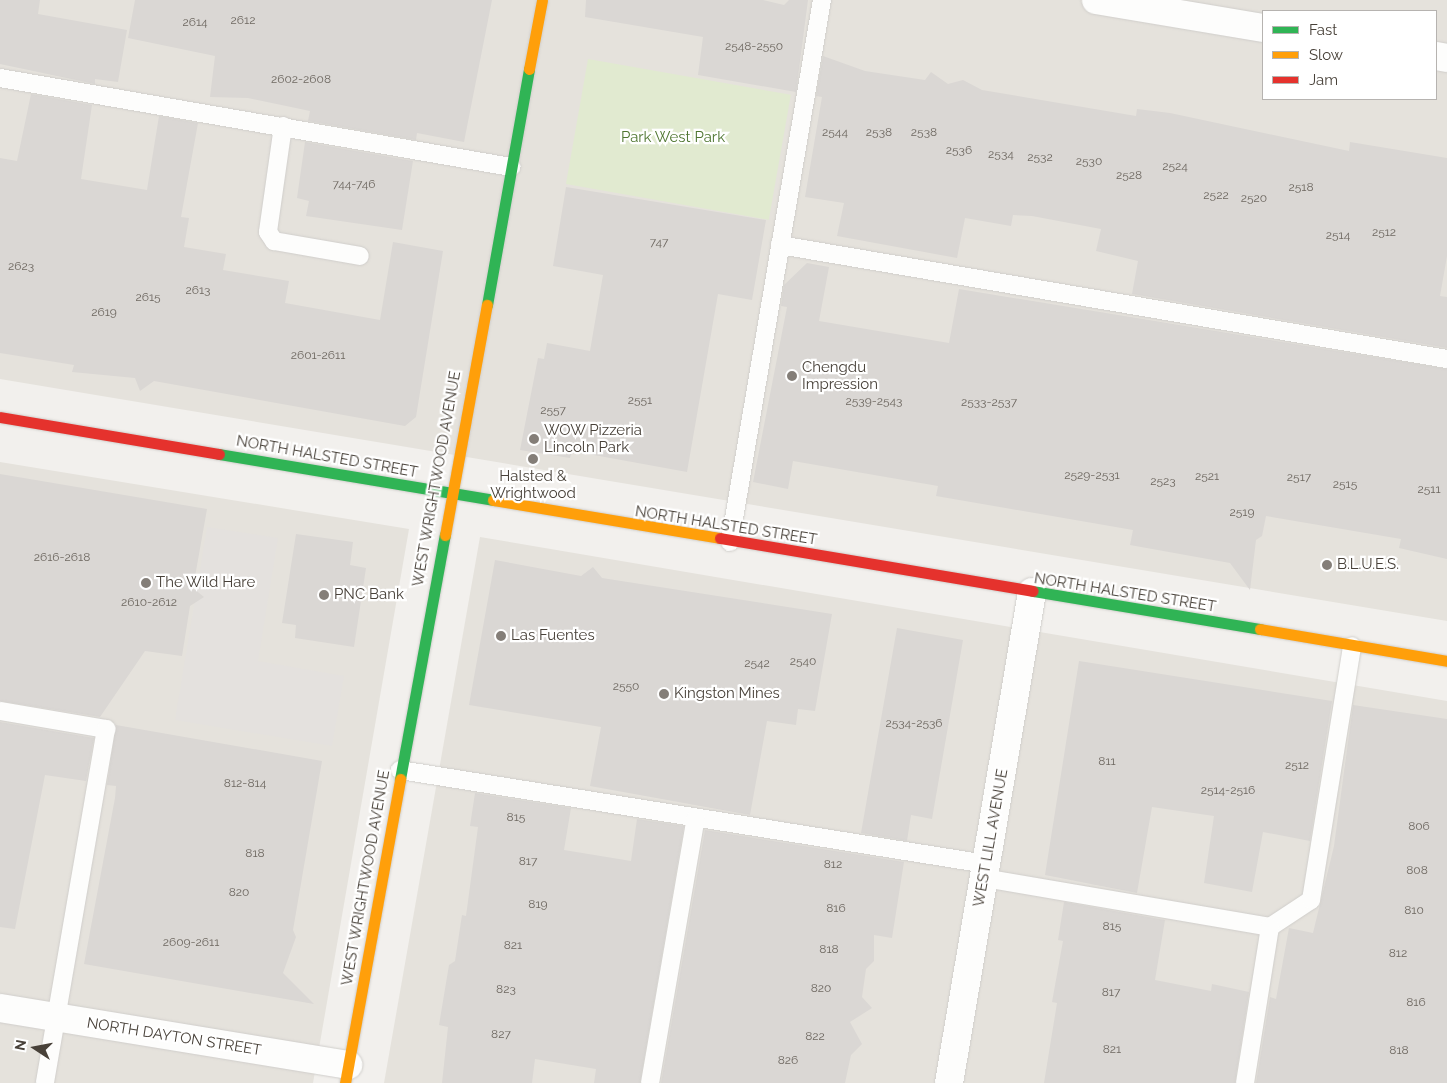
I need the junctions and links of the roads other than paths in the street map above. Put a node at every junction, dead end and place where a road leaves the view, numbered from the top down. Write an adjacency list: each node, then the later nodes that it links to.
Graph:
1 (542, 0): 7 (main road, WEST WRIGHTWOOD AVENUE)
2 (822, 0): 8 (lane)
3 (1096, 0): 4 (street)
4 (1262, 28)
5 (0, 78): 6 (lane)
6 (283, 126): 7 (lane); 9 (lane)
7 (511, 167): 12 (main road, WEST WRIGHTWOOD AVENUE)
8 (780, 246): 10 (lane); 13 (lane)
9 (360, 256)
10 (1447, 359)
11 (0, 417): 12 (main road, NORTH HALSTED STREET)
12 (449, 493): 13 (main road, NORTH HALSTED STREET); 18 (main road, WEST WRIGHTWOOD AVENUE)
13 (730, 542): 14 (main road, NORTH HALSTED STREET)
14 (1032, 592): 15 (main road, NORTH HALSTED STREET); 20 (street, WEST LILL AVENUE)
15 (1352, 646): 16 (main road, NORTH HALSTED STREET); 21 (lane)
16 (1447, 661)
17 (0, 711): 23 (lane)
18 (400, 770): 19 (lane); 24 (main road, WEST WRIGHTWOOD AVENUE)
19 (696, 818): 20 (lane); 26 (lane)
20 (985, 871): 21 (lane); 27 (street, WEST LILL AVENUE)
21 (1270, 927): 28 (lane)
22 (0, 1008): 23 (street, NORTH DAYTON STREET)
23 (56, 1018): 24 (street, NORTH DAYTON STREET); 25 (lane)
24 (346, 1074)
25 (45, 1083)
26 (650, 1083)
27 (949, 1083)
28 (1245, 1083)

